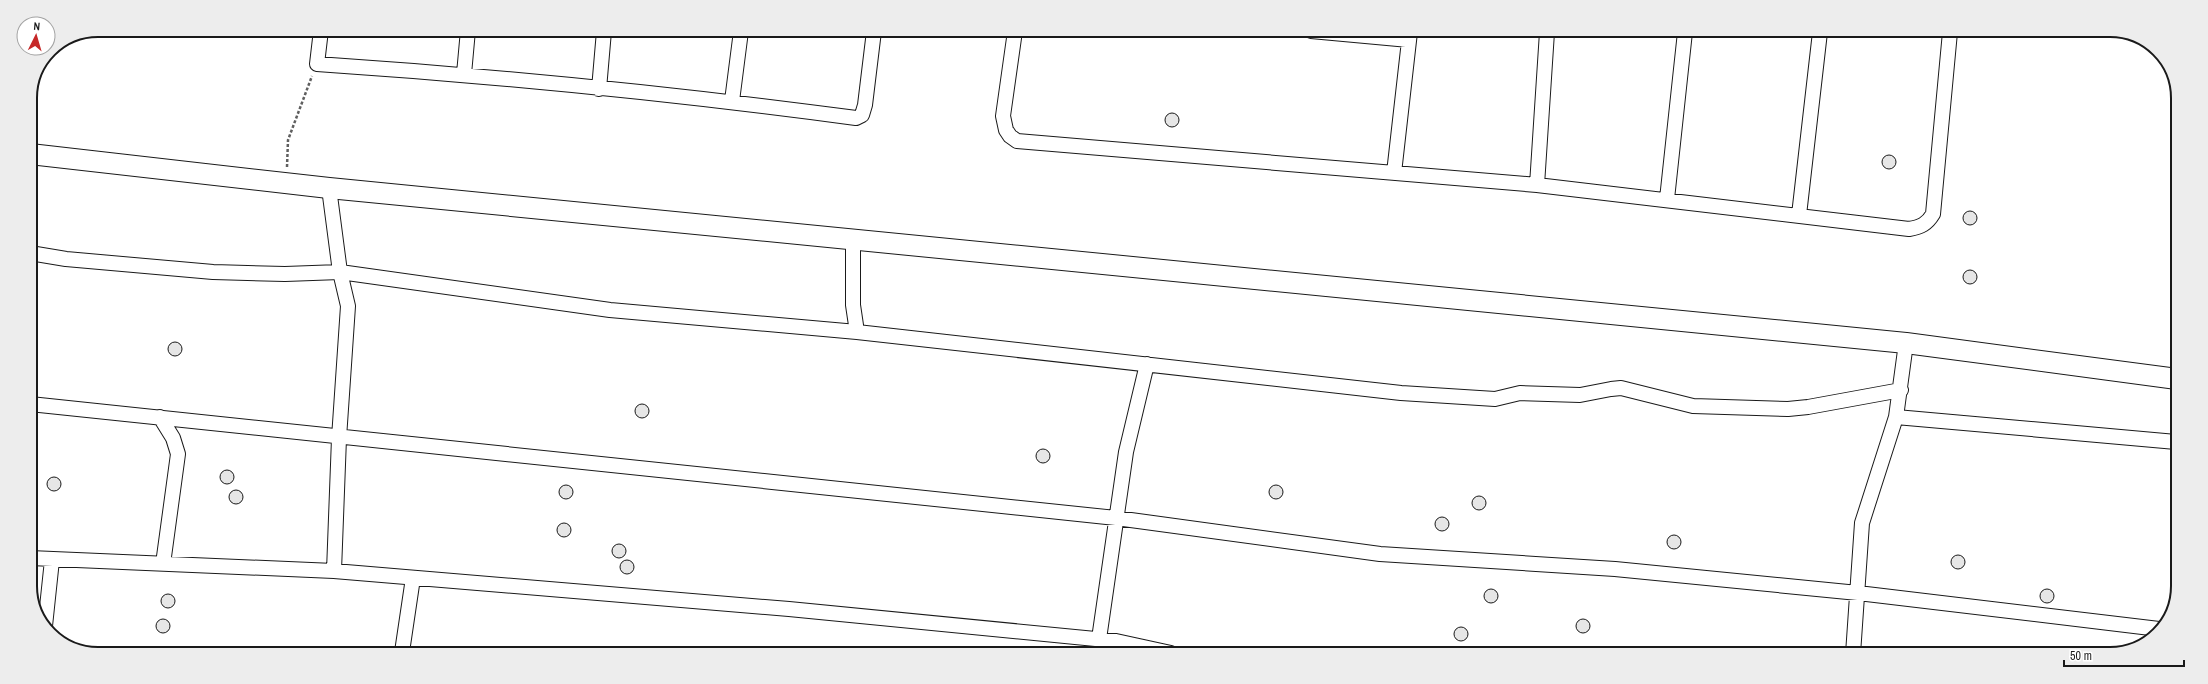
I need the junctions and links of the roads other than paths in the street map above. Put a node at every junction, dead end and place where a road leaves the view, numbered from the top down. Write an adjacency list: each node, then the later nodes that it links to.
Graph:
1 (320, 37): 12 (street)
2 (467, 37): 12 (street)
3 (603, 37): 13 (street)
4 (740, 37): 14 (street)
5 (873, 37): 14 (street)
6 (1014, 37): 16 (street)
7 (1409, 37): 16 (street)
8 (1547, 37): 17 (street)
9 (1684, 37): 19 (street)
10 (1819, 37): 20 (street)
11 (1950, 37): 20 (street)
12 (464, 74): 13 (street)
13 (599, 89): 14 (street)
14 (732, 102)
15 (37, 155): 18 (street)
16 (1394, 173): 17 (street)
17 (1537, 185): 19 (street)
18 (329, 188): 21 (street); 23 (street)
19 (1667, 199): 20 (street)
20 (1799, 215)
21 (854, 240): 24 (street); 25 (street)
22 (37, 254): 23 (street)
23 (340, 272): 24 (street); 32 (street)
24 (857, 332): 26 (street)
25 (1906, 342): 27 (street); 28 (street)
26 (1147, 364): 28 (street); 34 (street)
27 (2171, 378)
28 (1901, 390): 31 (street)
29 (37, 405): 30 (street)
30 (160, 416): 32 (street); 37 (street)
31 (1896, 417): 33 (street); 40 (street)
32 (339, 438): 34 (street); 38 (street)
33 (2171, 442)
34 (1116, 518): 40 (street); 43 (street)
35 (37, 559): 36 (street)
36 (52, 560): 37 (street); 41 (street)
37 (163, 564): 38 (street)
38 (334, 571): 39 (street)
39 (413, 578): 43 (street); 44 (street)
40 (1858, 593): 42 (street); 46 (street)
41 (46, 618)
42 (2153, 628)
43 (1099, 639): 45 (street)
44 (403, 647)
45 (1140, 647)
46 (1854, 647)

